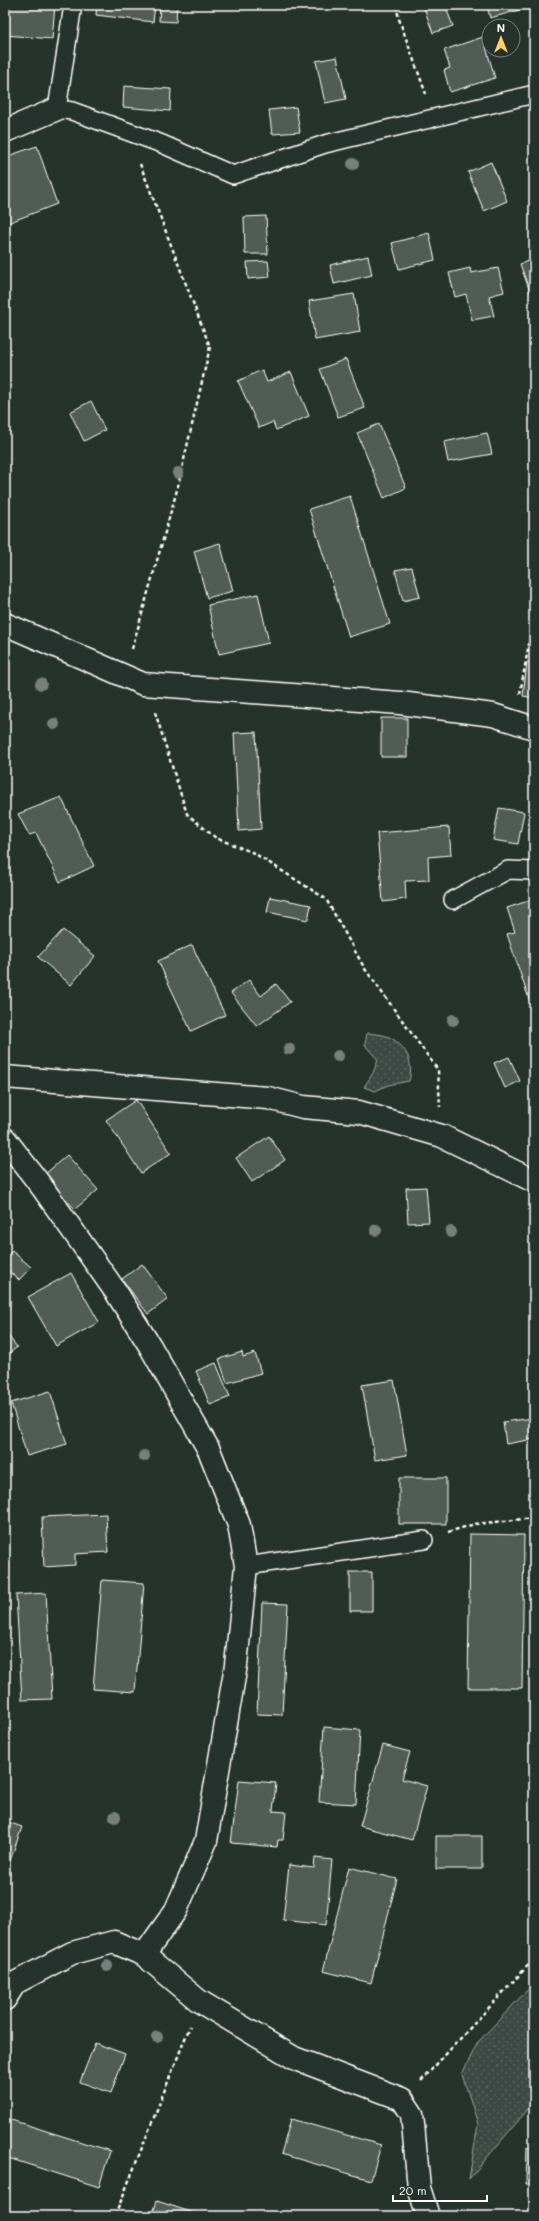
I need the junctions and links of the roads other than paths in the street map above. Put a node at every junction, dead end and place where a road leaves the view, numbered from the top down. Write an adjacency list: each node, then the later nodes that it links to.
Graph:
1 (73, 5): 3 (lane)
2 (534, 94): 3 (lane)
3 (57, 109): 4 (street)
4 (5, 132)
5 (5, 624): 6 (street)
6 (525, 725)
7 (534, 872): 8 (lane)
8 (453, 900)
9 (5, 1077): 11 (street)
10 (5, 1139): 13 (street)
11 (534, 1181)
12 (424, 1540): 13 (lane)
13 (246, 1566): 14 (street)
14 (144, 1955): 15 (street); 16 (street)
15 (5, 1999)
16 (428, 2216)

